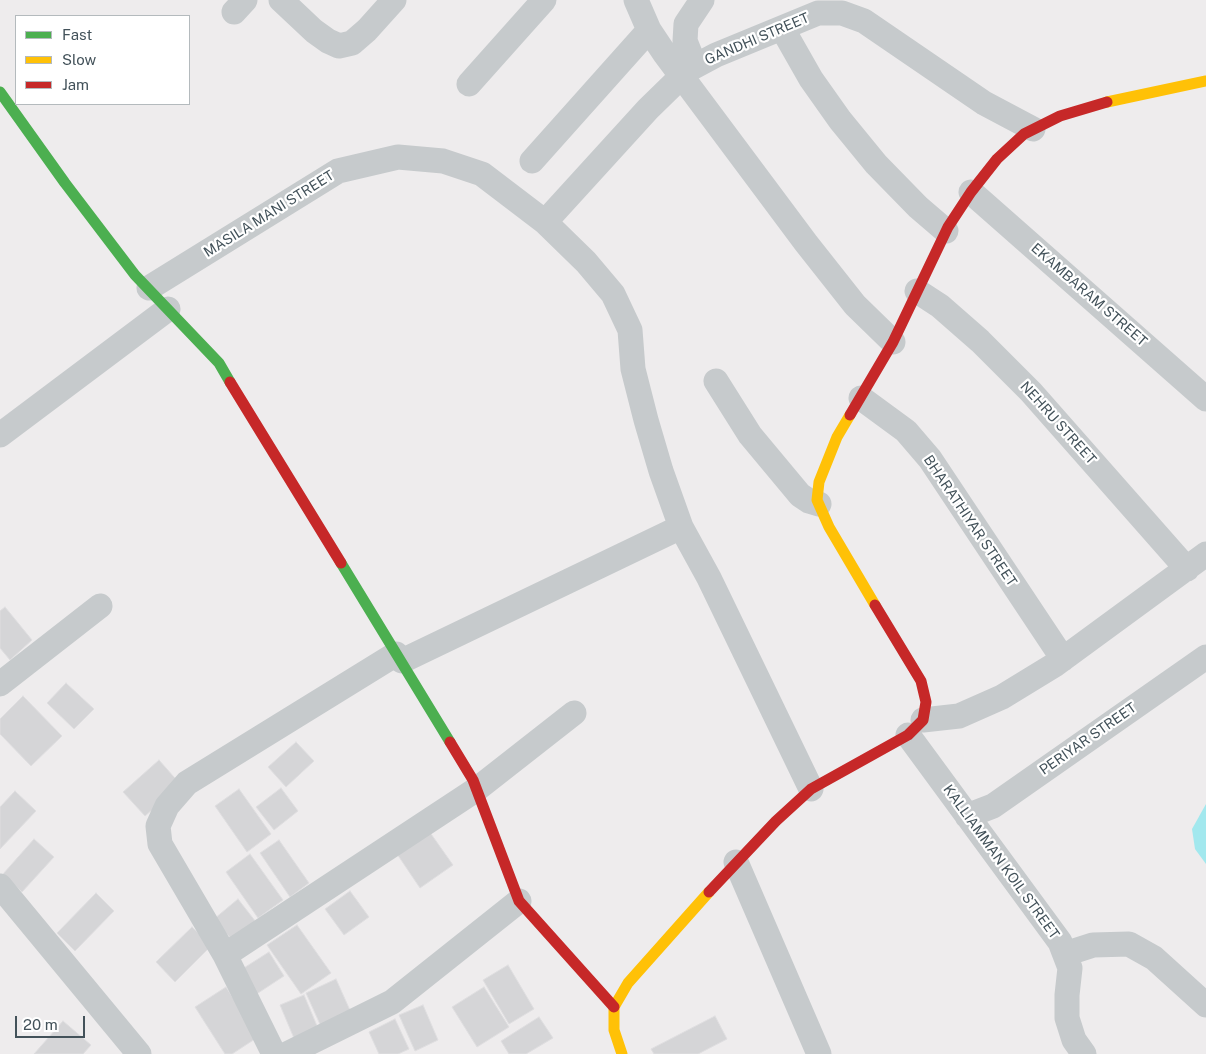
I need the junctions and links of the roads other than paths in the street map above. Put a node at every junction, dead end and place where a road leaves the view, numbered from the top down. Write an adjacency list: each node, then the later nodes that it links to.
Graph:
1 (281, 0): 2 (street)
2 (394, 0)
3 (544, 0): 11 (street)
4 (636, 0): 8 (street)
5 (702, 0): 9 (street)
6 (848, 7): 7 (street, GANDHI STREET); 13 (street, GANDHI STREET)
7 (782, 28): 9 (street, GANDHI STREET); 17 (street)
8 (649, 30): 9 (street); 14 (street)
9 (688, 71): 16 (street, GANDHI STREET); 21 (street)
10 (1206, 81): 13 (street)
11 (469, 84)
12 (0, 92): 18 (street)
13 (1033, 129): 15 (street)
14 (532, 161)
15 (971, 192): 17 (street); 24 (street, EKAMBARAM STREET)
16 (545, 222): 18 (street, MASILA MANI STREET); 27 (street, MASILA MANI STREET)
17 (946, 231): 19 (street)
18 (148, 288): 20 (street)
19 (917, 291): 21 (street); 28 (street, NEHRU STREET)
20 (168, 309): 25 (street); 31 (street)
21 (893, 342): 23 (street)
22 (716, 381): 26 (street)
23 (860, 398): 26 (street); 32 (street, BHARATHIYAR STREET)
24 (1206, 399)
25 (0, 435)
26 (819, 504): 35 (street)
27 (681, 527): 31 (street); 37 (street, MASILA MANI STREET)
28 (1196, 562): 32 (street)
29 (100, 606): 33 (street)
30 (1206, 657): 38 (street, PERIYAR STREET)
31 (399, 658): 36 (street); 42 (street)
32 (1063, 659): 35 (street)
33 (0, 684)
34 (574, 713): 36 (street)
35 (915, 727): 37 (street); 38 (street, KALLIAMMAN KOIL STREET)
36 (477, 789): 41 (street); 42 (street)
37 (811, 789): 39 (street)
38 (967, 816): 43 (street, KALLIAMMAN KOIL STREET)
39 (736, 862): 45 (street); 50 (street)
40 (0, 886): 46 (street)
41 (519, 902): 45 (street); 48 (street)
42 (225, 954): 47 (street)
43 (1065, 954): 44 (street); 51 (street, KALLIAMMAN KOIL STREET)
44 (1206, 1005)
45 (614, 1007): 49 (street)
46 (138, 1054)
47 (274, 1054)
48 (287, 1054)
49 (622, 1054)
50 (819, 1054)
51 (1084, 1054)

